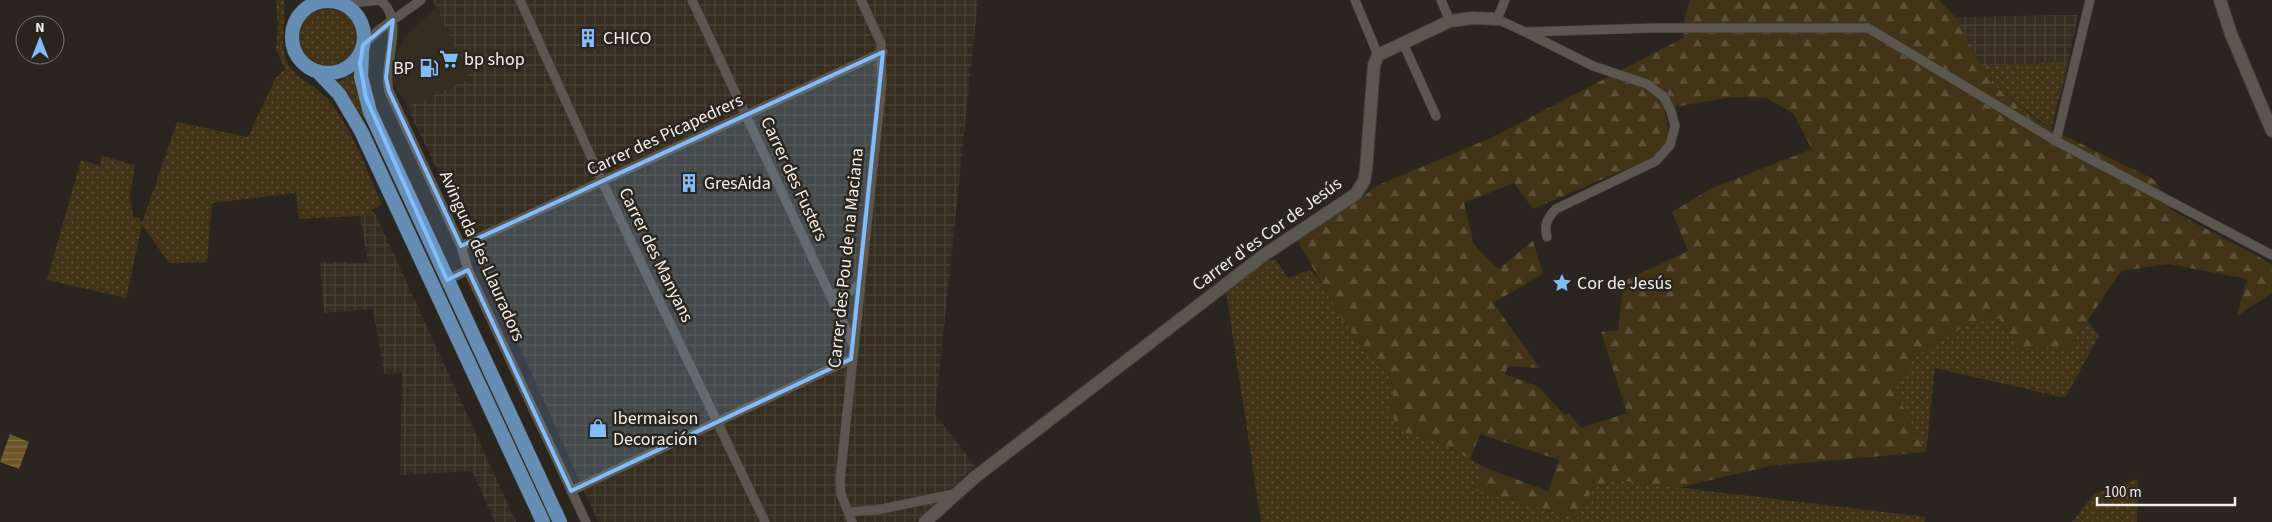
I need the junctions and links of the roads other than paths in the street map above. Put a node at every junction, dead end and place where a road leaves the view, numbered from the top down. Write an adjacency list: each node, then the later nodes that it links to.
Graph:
1 (298, 0): 13 (main road)
2 (381, 0): 12 (street); 14 (street)
3 (421, 0): 14 (street)
4 (520, 0): 27 (street, Carrer des Manyans)
5 (692, 0): 23 (street, Carrer des Fusters)
6 (861, 0): 20 (street, Carrer des Pou de na Maciana)
7 (1355, 0): 21 (street)
8 (1441, 0): 16 (street)
9 (1505, 0): 15 (street)
10 (2090, 0): 26 (street)
11 (2220, 0): 25 (street)
12 (338, 2): 13 (main road); 19 (main road)
13 (298, 19): 22 (main road)
14 (393, 20): 19 (street); 29 (street, Avinguda des Llauradors)
15 (1496, 20): 16 (street); 17 (street)
16 (1450, 22): 18 (street)
17 (1525, 32): 26 (street); 28 (street)
18 (1402, 43): 21 (street); 24 (street)
19 (363, 48): 22 (main road); 32 (main road)
20 (883, 52): 23 (street, Carrer des Picapedrers); 33 (street, Carrer des Pou de na Maciana)
21 (1378, 56): 39 (street, Carrer d'es Cor de Jesús)
22 (317, 72): 41 (main road)
23 (746, 116): 27 (street, Carrer des Picapedrers); 34 (street, Carrer des Fusters)
24 (1436, 116)
25 (2272, 131)
26 (2056, 141): 30 (street)
27 (602, 181): 29 (street, Carrer des Picapedrers); 37 (street, Carrer des Manyans)
28 (1546, 237)
29 (461, 246): 31 (street, Avinguda des Llauradors)
30 (2272, 255)
31 (468, 270): 32 (street); 38 (street, Avinguda des Llauradors)
32 (447, 280): 42 (main road)
33 (859, 285): 34 (street); 35 (street, Carrer des Pou de na Maciana)
34 (830, 294): 35 (street, Carrer des Fusters)
35 (853, 344): 36 (street, Carrer des Pou de na Maciana)
36 (851, 360): 37 (street); 40 (street, Carrer des Pou de na Maciana)
37 (718, 421): 38 (street); 44 (street, Carrer des Manyans)
38 (571, 491): 43 (street, Avinguda des Llauradors)
39 (955, 494): 40 (street); 46 (street, Carrer d'es Cor de Jesús)
40 (848, 512): 45 (street, Carrer des Pou de na Maciana)
41 (543, 522)
42 (560, 522)
43 (586, 522)
44 (765, 522)
45 (852, 522)
46 (925, 522)

